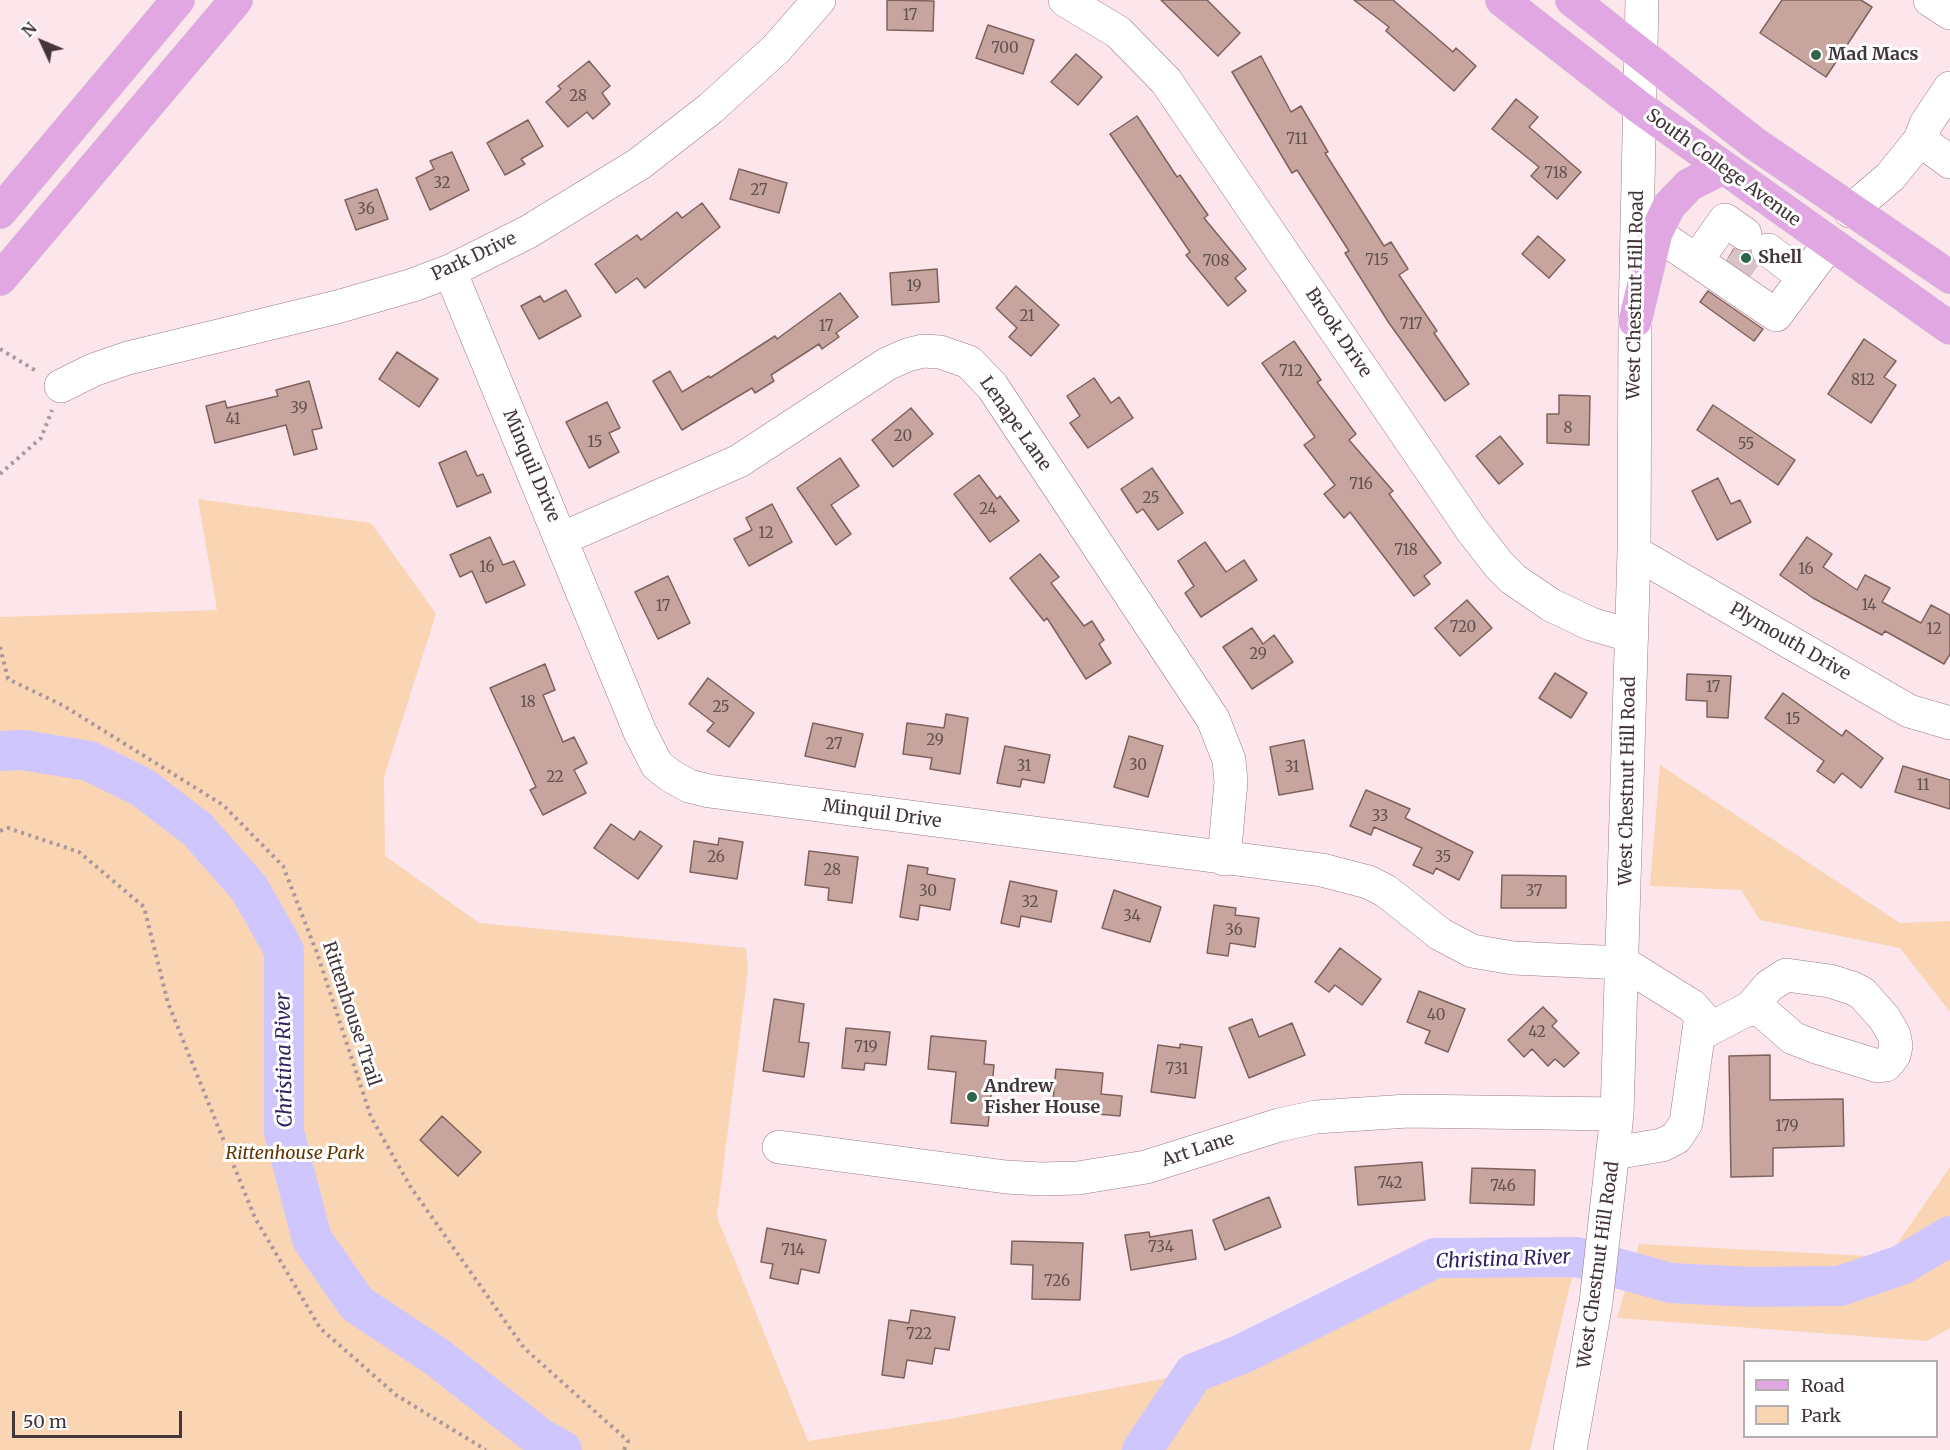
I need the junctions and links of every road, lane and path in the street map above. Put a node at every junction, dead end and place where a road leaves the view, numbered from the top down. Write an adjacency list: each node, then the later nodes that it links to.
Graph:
1 (178, 0): 17 (main road)
2 (236, 0): 23 (main road)
3 (819, 0): 21 (street, Park Drive)
4 (1065, 0): 32 (street, Brook Drive)
5 (1502, 0): 12 (main road, South College Avenue)
6 (1572, 0): 10 (main road)
7 (1642, 0): 10 (street, West Chestnut Hill Road)
8 (1930, 0): 9 (street)
9 (1950, 13)
10 (1639, 52): 12 (street, West Chestnut Hill Road); 16 (main road)
11 (1950, 88): 13 (street)
12 (1639, 107): 15 (main road, South College Avenue); 25 (street, West Chestnut Hill Road)
13 (1920, 140): 14 (street); 16 (street)
14 (1950, 162)
15 (1731, 175): 18 (main road); 19 (main road, South College Avenue); 20 (street)
16 (1850, 211): 22 (main road)
17 (0, 212)
18 (1656, 233): 20 (street); 25 (main road)
19 (1829, 244): 24 (street); 26 (main road, South College Avenue)
20 (1734, 245): 24 (street); 24 (street)
21 (450, 271): 28 (street, Park Drive); 30 (street, Minquil Drive)
22 (1950, 277)
23 (0, 279)
24 (1799, 284)
25 (1635, 321): 31 (street, West Chestnut Hill Road)
26 (1950, 328)
27 (0, 349): 28 (path)
28 (61, 386): 29 (path)
29 (0, 474)
30 (561, 539): 36 (street, Minquil Drive); 36 (street, Lenape Lane)
31 (1634, 552): 32 (street, West Chestnut Hill Road); 34 (street, Plymouth Drive)
32 (1632, 636): 37 (street, West Chestnut Hill Road)
33 (0, 647): 44 (path, Rittenhouse Trail)
34 (1950, 723)
35 (0, 831): 43 (path)
36 (1224, 859): 37 (street, Minquil Drive)
37 (1623, 963): 39 (street); 40 (street, West Chestnut Hill Road)
38 (1750, 1008): 39 (street)
39 (1698, 1035): 42 (street)
40 (1617, 1114): 41 (street, Art Lane); 42 (street, West Chestnut Hill Road)
41 (779, 1147)
42 (1614, 1153): 45 (street, West Chestnut Hill Road)
43 (486, 1450)
44 (624, 1450)
45 (1569, 1450)

